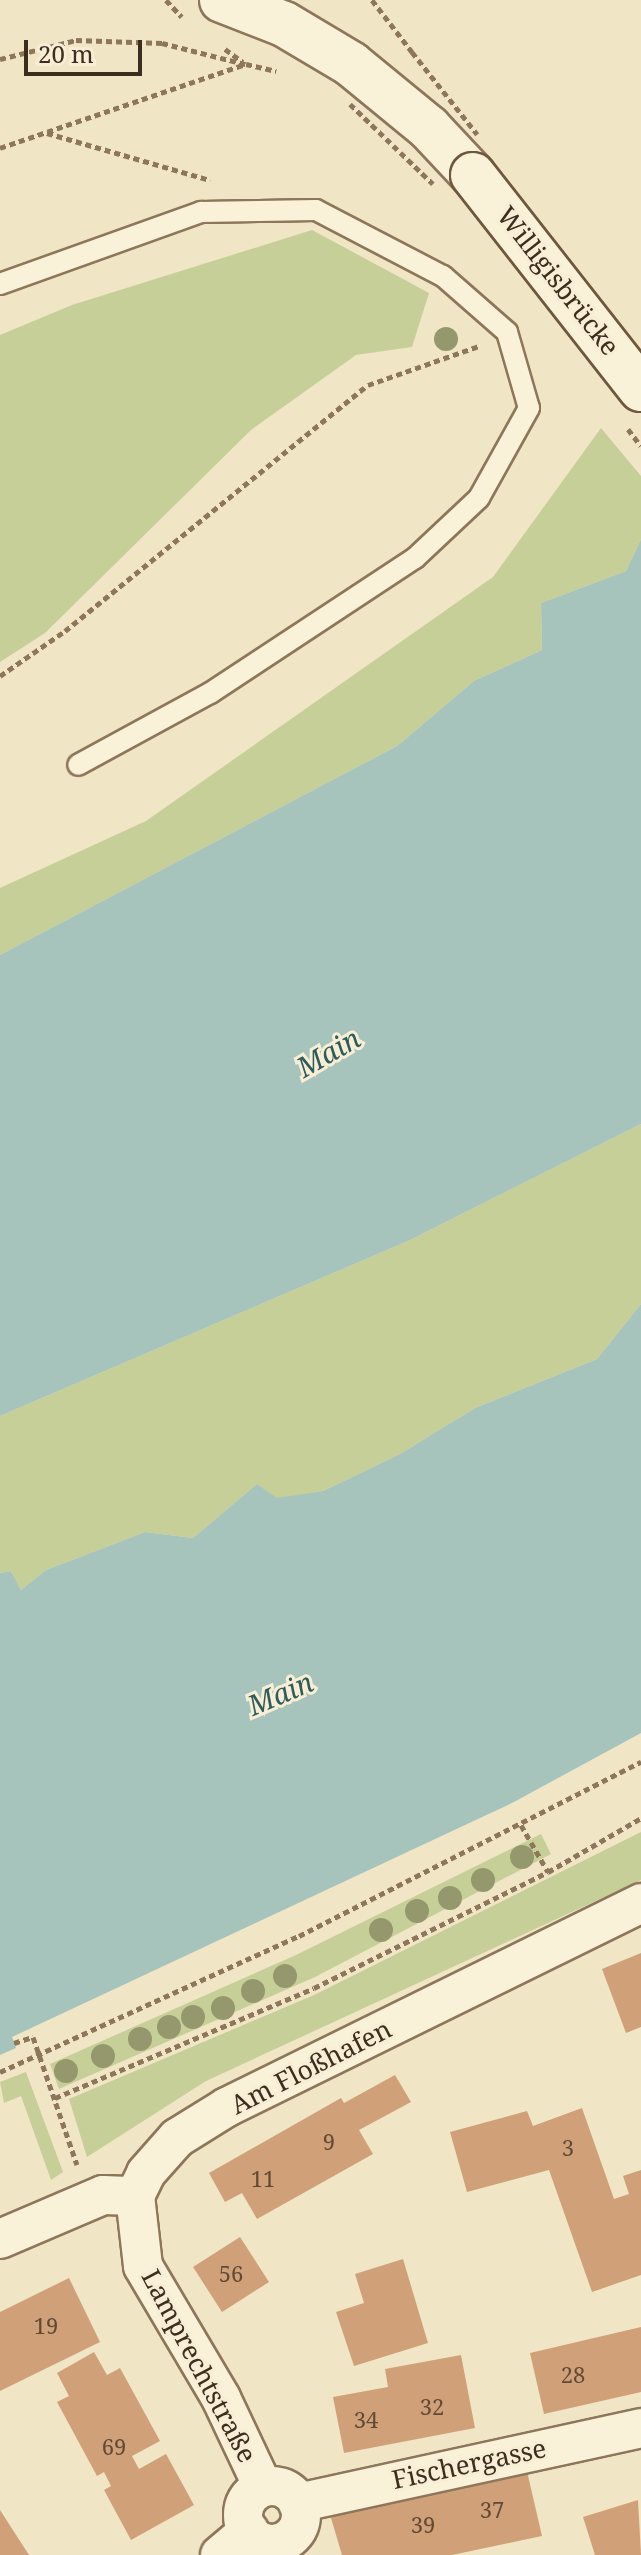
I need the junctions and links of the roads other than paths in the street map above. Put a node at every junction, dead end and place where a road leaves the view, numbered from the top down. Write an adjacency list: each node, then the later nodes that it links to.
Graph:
1 (222, 0): 3 (main road)
2 (296, 0): 3 (main road)
3 (354, 87): 5 (main road, Willigisbrücke, bridge)
4 (0, 284): 6 (lane)
5 (641, 389)
6 (78, 765)
7 (641, 1903): 8 (street, Am Floßhafen)
8 (135, 2196): 9 (street); 11 (street, Lamprechtstraße)
9 (0, 2239)
10 (641, 2428): 13 (street, Fischergasse)
11 (263, 2487): 12 (street); 13 (street)
12 (249, 2531): 13 (street); 14 (street)
13 (296, 2532)
14 (220, 2555)

